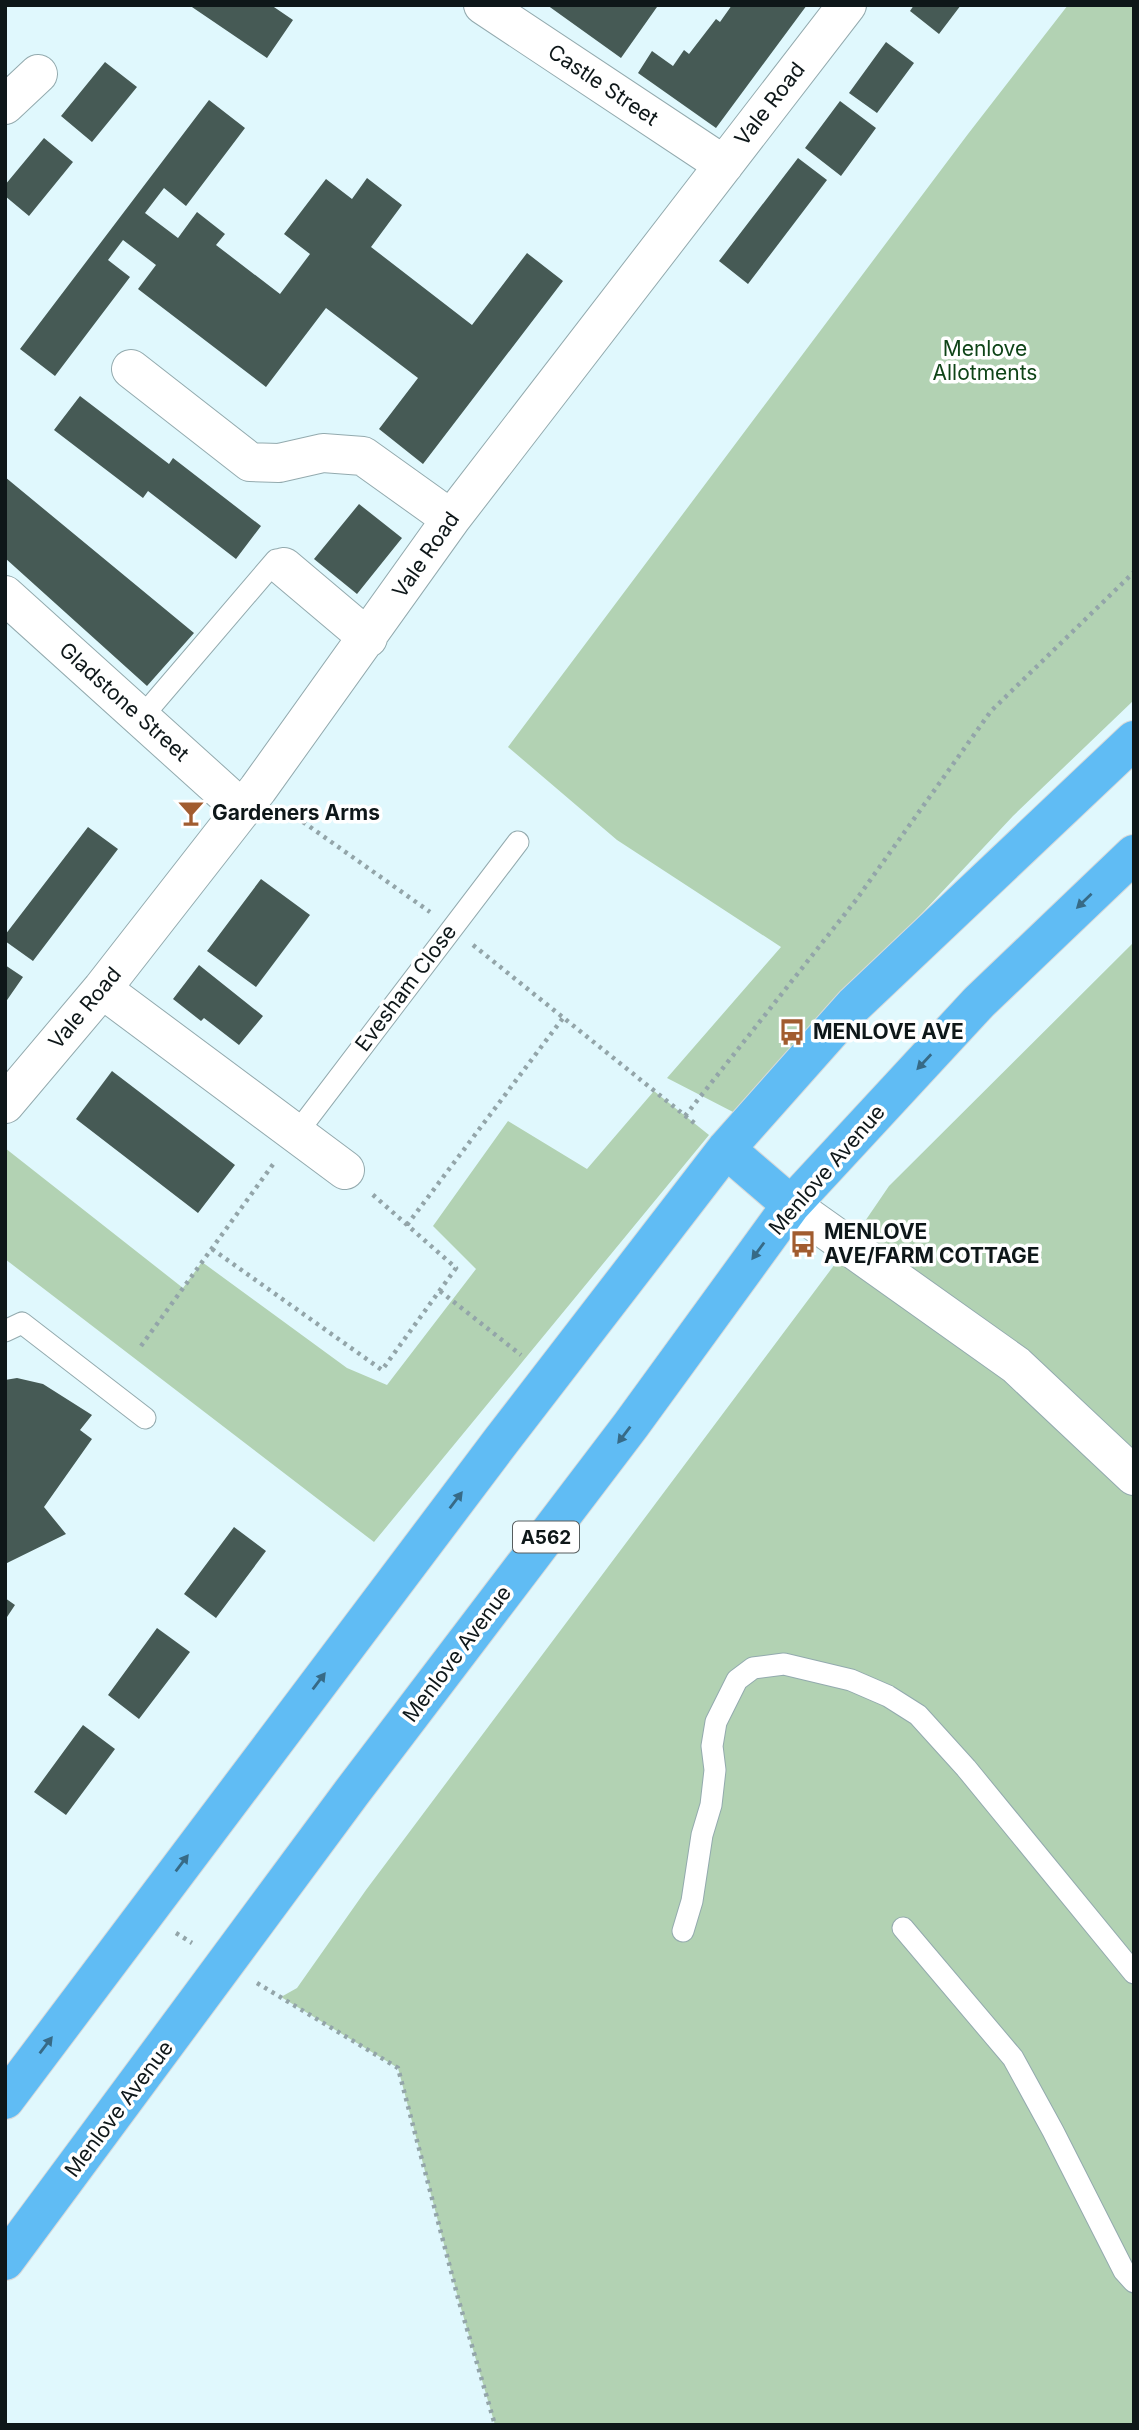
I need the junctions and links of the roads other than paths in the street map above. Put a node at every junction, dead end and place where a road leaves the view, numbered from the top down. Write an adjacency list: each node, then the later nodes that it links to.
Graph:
1 (483, 5): 5 (street, Castle Street)
2 (847, 5): 5 (street, Vale Road)
3 (38, 74): 4 (street)
4 (5, 105)
5 (724, 165): 7 (street, Vale Road)
6 (131, 369): 7 (street)
7 (451, 519): 10 (street, Vale Road)
8 (285, 567): 10 (street); 11 (lane)
9 (5, 595): 11 (street, Gladstone Street)
10 (368, 638): 13 (street, Vale Road)
11 (141, 718): 13 (street, Gladstone Street)
12 (1134, 740): 19 (highway)
13 (250, 799): 16 (street, Vale Road)
14 (518, 842): 18 (lane, Evesham Close)
15 (1134, 854): 21 (highway, Menlove Avenue / A562, one-way to 21)
16 (102, 989): 17 (street, Vale Road); 18 (street)
17 (5, 1104)
18 (296, 1134): 20 (street)
19 (726, 1149): 21 (highway); 28 (highway, one-way to 19)
20 (345, 1170)
21 (791, 1205): 24 (street); 29 (highway, Menlove Avenue / A562, one-way to 29)
22 (5, 1331): 23 (lane)
23 (145, 1418)
24 (1134, 1476)
25 (903, 1927): 30 (lane)
26 (683, 1931): 27 (lane)
27 (1134, 1973)
28 (5, 2100)
29 (5, 2261)
30 (1134, 2282)

